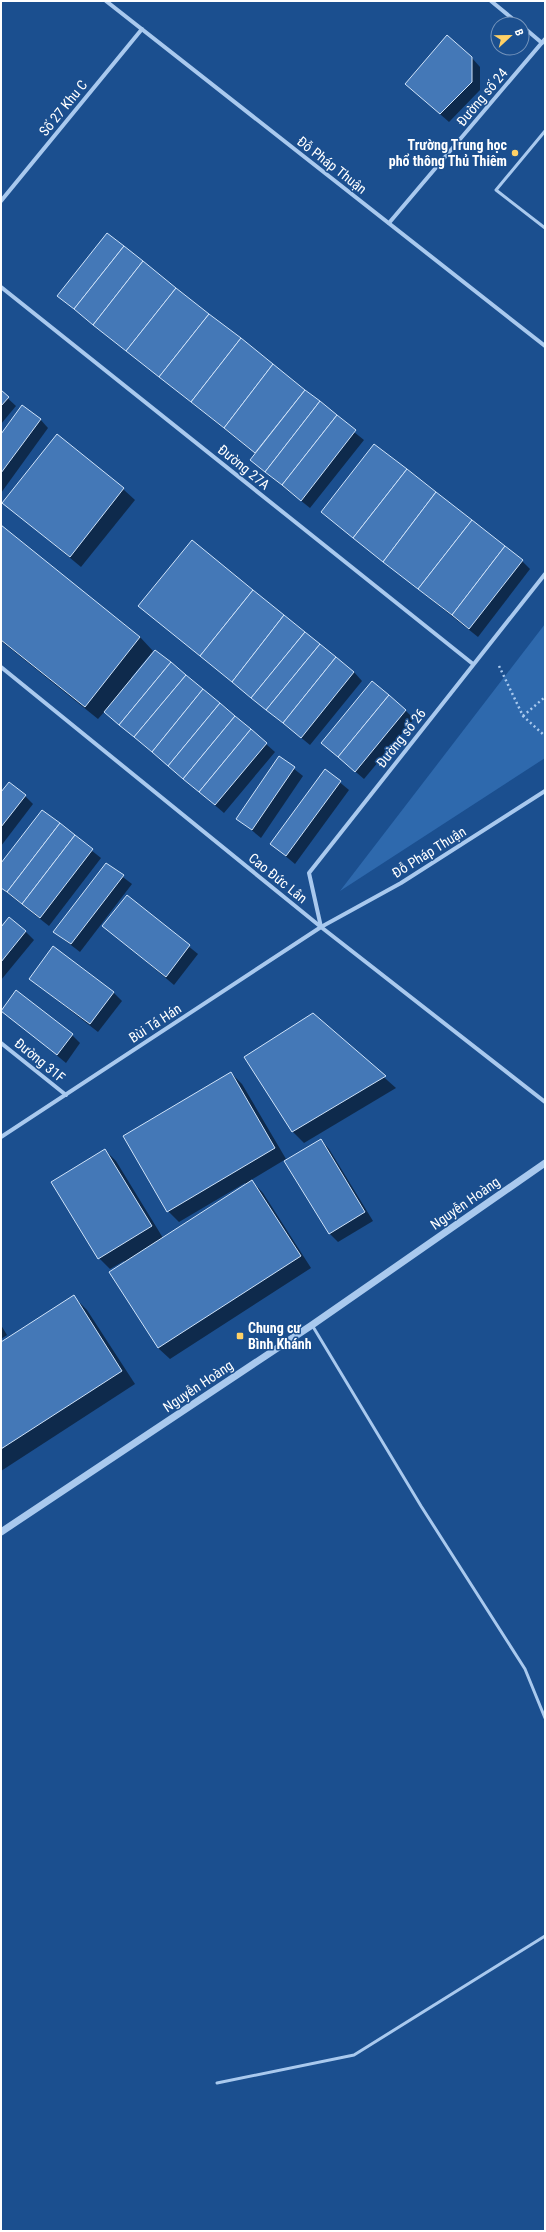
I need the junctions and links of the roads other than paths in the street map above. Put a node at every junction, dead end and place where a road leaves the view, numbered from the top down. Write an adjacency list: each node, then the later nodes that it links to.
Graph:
1 (106, 1): 4 (street, Đỗ Pháp Thuận)
2 (491, 1): 3 (street)
3 (509, 16)
4 (142, 29): 8 (street, Số 27 Khu C); 9 (street, Đỗ Pháp Thuận)
5 (530, 32): 6 (street)
6 (543, 41): 9 (street, Đường số 24)
7 (545, 131): 10 (lane)
8 (1, 202)
9 (389, 223): 12 (street, Đỗ Pháp Thuận)
10 (545, 228)
11 (1, 288): 14 (street, Đường 27A)
12 (545, 346)
13 (545, 574): 14 (street, Đường số 26)
14 (473, 664): 17 (street, Đường số 26)
15 (1, 667): 17 (street, Cao Đức Lân)
16 (545, 791): 17 (street, Đỗ Pháp Thuận)
17 (321, 927): 19 (street, Bùi Tá Hán); 20 (street, Cao Đức Lân)
18 (1, 1043): 19 (street, Đường 31F)
19 (66, 1095): 21 (street, Bùi Tá Hán)
20 (545, 1102)
21 (1, 1137)
22 (545, 1163): 23 (street, Nguyễn Hoàng)
23 (312, 1326): 24 (street, Nguyễn Hoàng); 25 (lane)
24 (1, 1532)
25 (545, 1718)
26 (545, 1936): 27 (lane)
27 (217, 2084)

